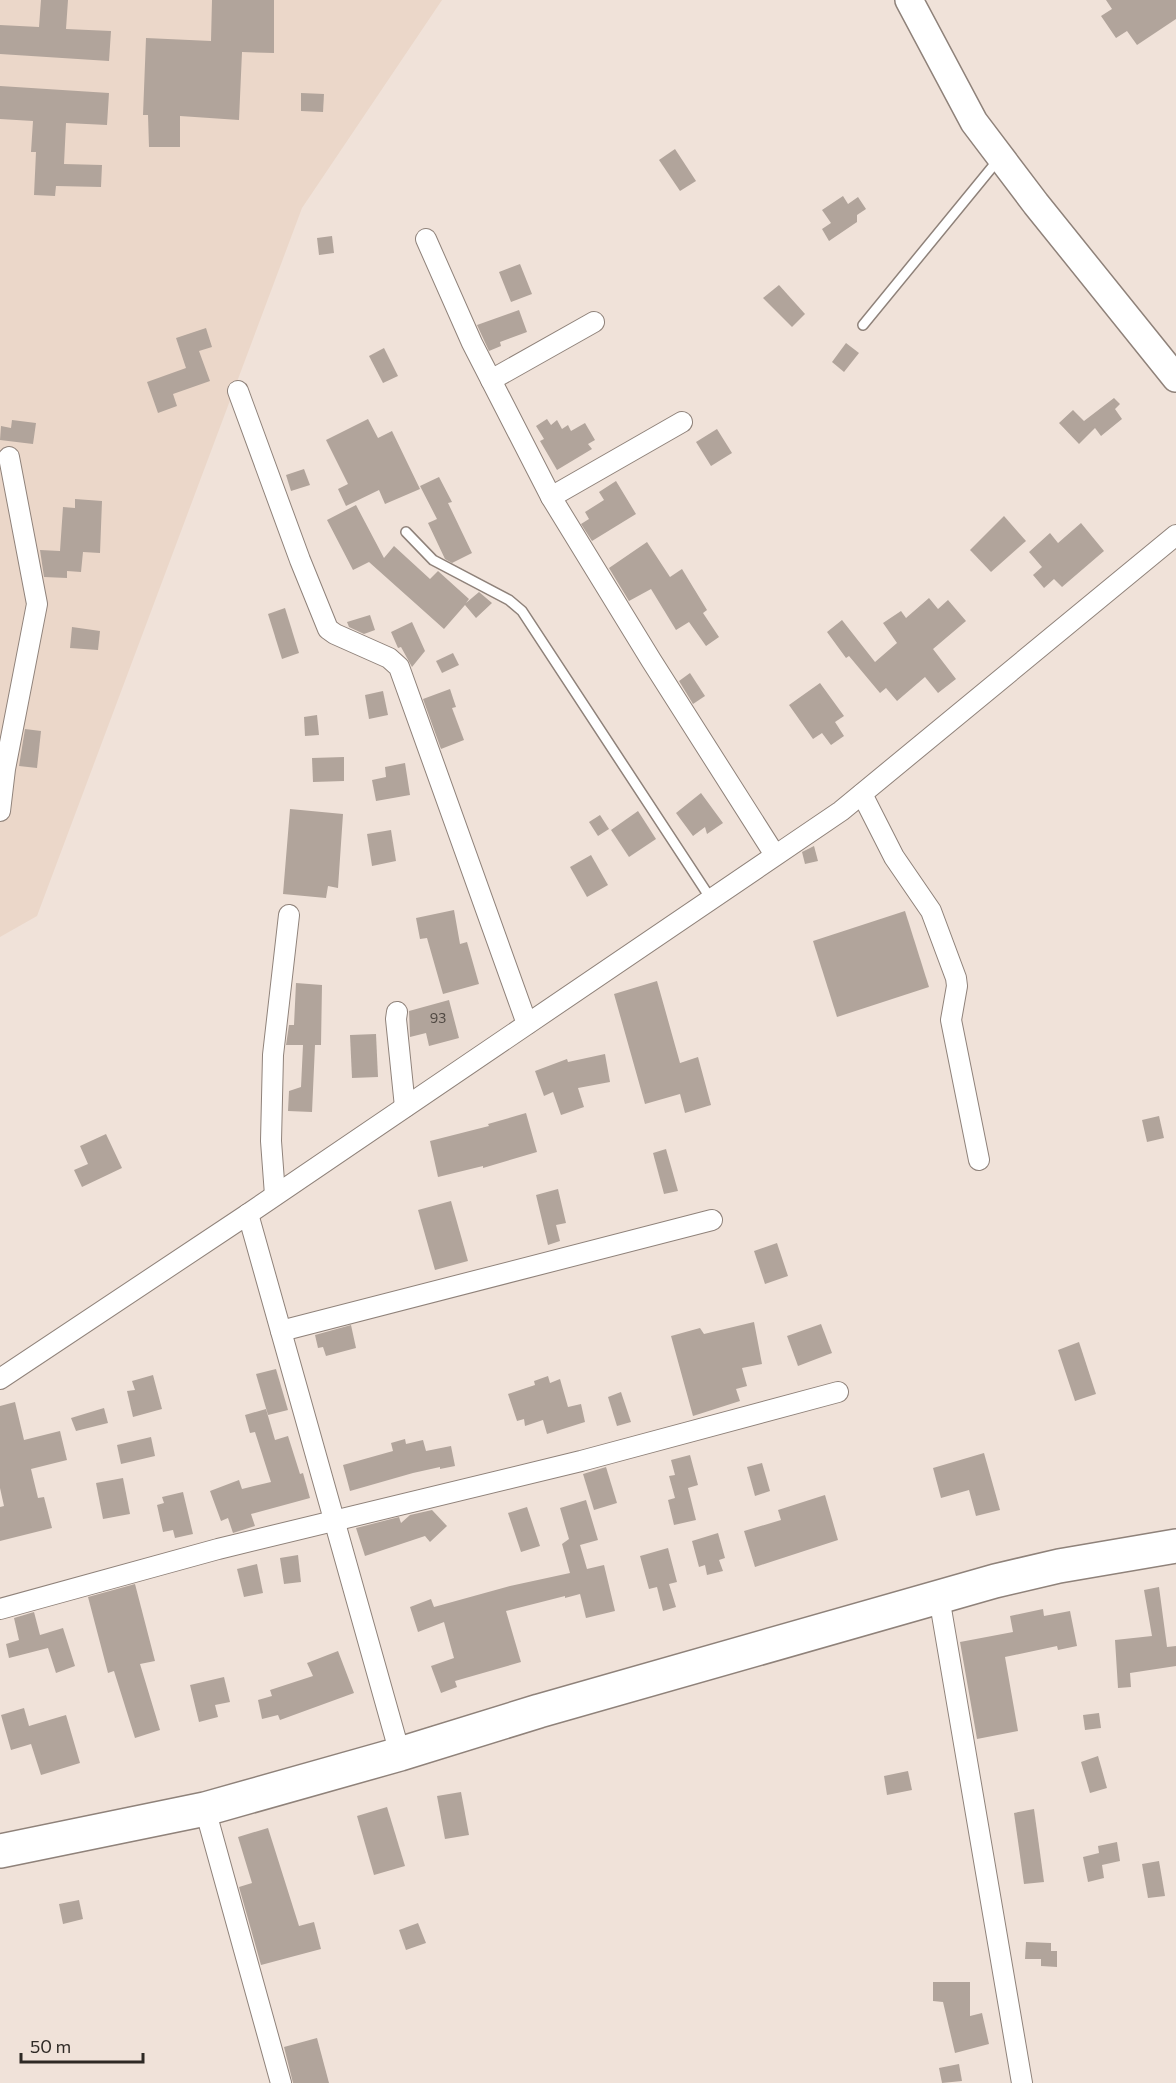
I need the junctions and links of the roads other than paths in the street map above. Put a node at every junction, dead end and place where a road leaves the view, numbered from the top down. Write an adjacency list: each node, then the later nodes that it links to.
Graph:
1 (909, 0): 2 (main road)
2 (1000, 157): 5 (lane); 6 (main road)
3 (426, 239): 7 (street)
4 (594, 322): 7 (street)
5 (863, 325)
6 (1176, 378)
7 (491, 381): 11 (street)
8 (238, 391): 20 (street)
9 (682, 422): 11 (street)
10 (9, 457): 15 (street)
11 (551, 497): 16 (street)
12 (406, 532): 17 (lane)
13 (1176, 535): 14 (street)
14 (862, 794): 16 (street); 22 (street)
15 (0, 812)
16 (776, 855): 17 (street)
17 (711, 899): 20 (street)
18 (289, 915): 23 (street)
19 (398, 1012): 21 (street)
20 (527, 1024): 21 (street)
21 (405, 1107): 23 (street)
22 (979, 1160)
23 (275, 1195): 24 (street)
24 (248, 1214): 26 (street); 27 (street)
25 (712, 1220): 26 (street)
26 (281, 1331): 29 (street)
27 (0, 1379)
28 (838, 1392): 29 (street)
29 (336, 1521): 32 (street); 33 (street)
30 (1176, 1546): 31 (highway)
31 (939, 1597): 33 (highway); 37 (street)
32 (0, 1609)
33 (400, 1754): 34 (highway)
34 (205, 1809): 35 (highway); 36 (street)
35 (0, 1851)
36 (281, 2083)
37 (1022, 2083)

